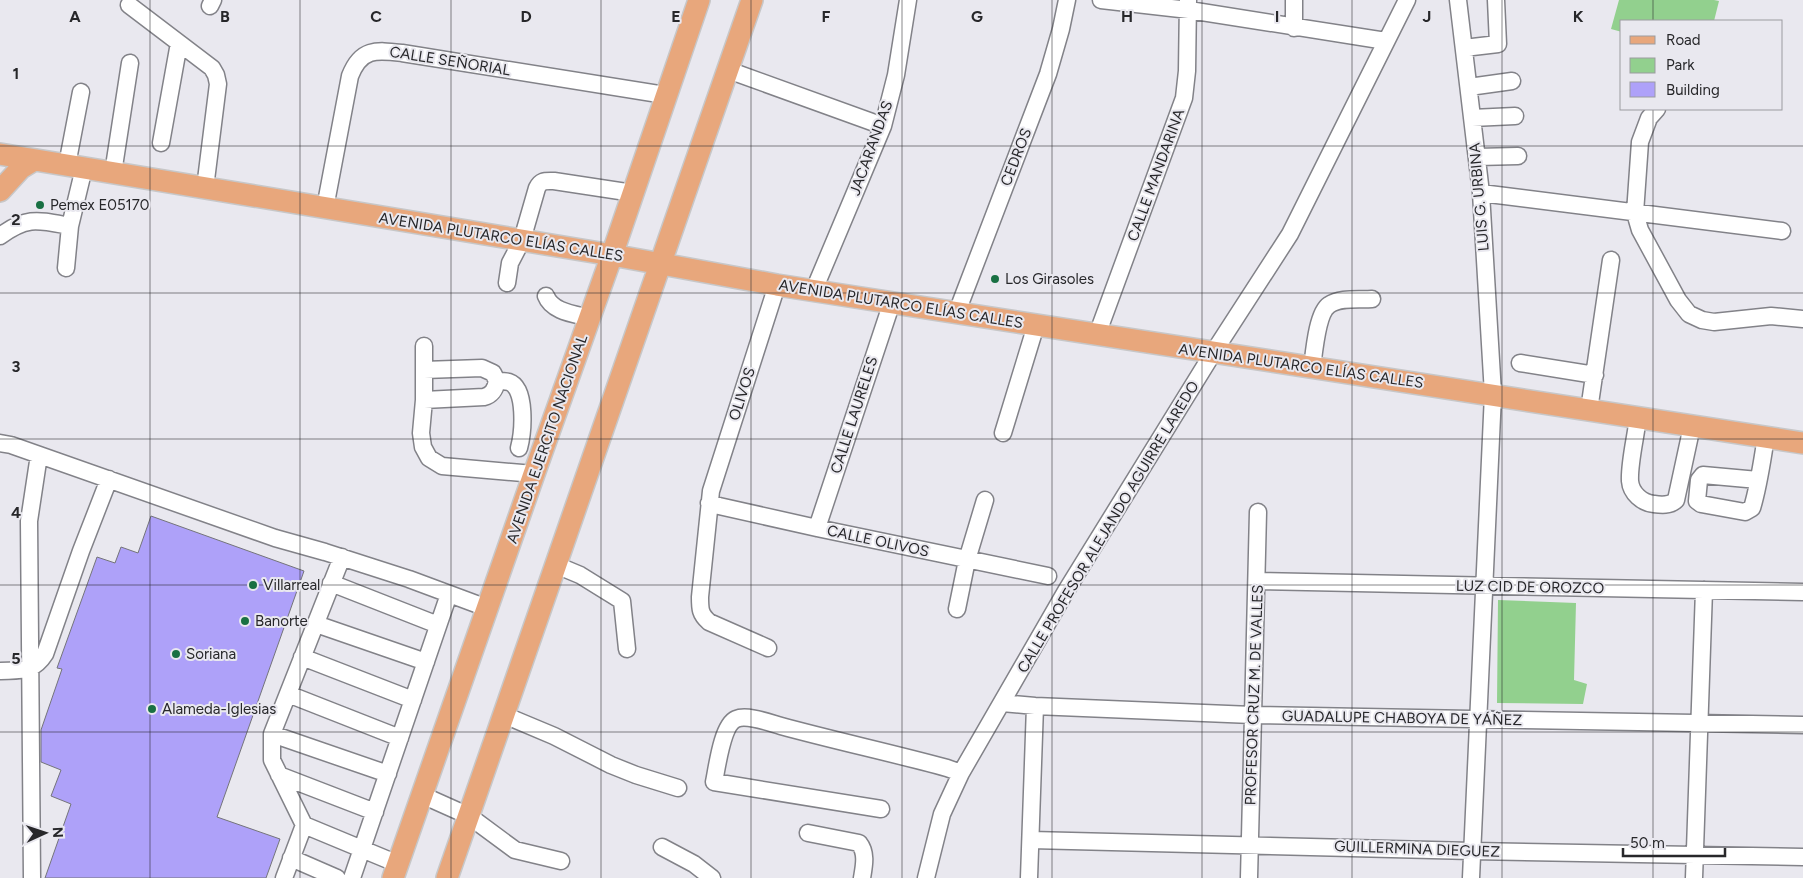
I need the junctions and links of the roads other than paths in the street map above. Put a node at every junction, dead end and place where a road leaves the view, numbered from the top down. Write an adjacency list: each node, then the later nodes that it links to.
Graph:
1 (699, 0): 21 (main road, AVENIDA EJERCITO NACIONAL)
2 (752, 0): 17 (main road)
3 (908, 0): 25 (street, JACARANDAS)
4 (1067, 0): 53 (street, CEDROS)
5 (1102, 0): 11 (street)
6 (1294, 0): 12 (street)
7 (1407, 0): 13 (street, CALLE PROFESOR ALEJANDO AGUIRRE LAREDO)
8 (1458, 0): 15 (street, LUIS G. URBINA)
9 (1496, 0): 15 (street)
10 (129, 5): 14 (street)
11 (1189, 5): 12 (street); 57 (street, CALLE MANDARINA)
12 (1294, 28): 13 (street)
13 (1386, 41): 59 (street, CALLE PROFESOR ALEJANDO AGUIRRE LAREDO)
14 (179, 43): 26 (street); 33 (street)
15 (1464, 48): 19 (street, LUIS G. URBINA)
16 (130, 63): 32 (street)
17 (728, 70): 25 (street); 45 (main road)
18 (1512, 81): 19 (street)
19 (1469, 88): 24 (street, LUIS G. URBINA)
20 (82, 92): 31 (street)
21 (665, 95): 35 (main road, AVENIDA EJERCITO NACIONAL); 37 (street, CALLE SEÑORIAL)
22 (1656, 110): 38 (street)
23 (1515, 116): 24 (street)
24 (1472, 118): 29 (street, LUIS G. URBINA)
25 (883, 126): 49 (street, JACARANDAS)
26 (161, 143)
27 (0, 154): 30 (main road, AVENIDA PLUTARCO ELÍAS CALLES)
28 (1518, 156): 29 (street)
29 (1477, 157): 36 (street, LUIS G. URBINA)
30 (34, 160): 31 (main road, AVENIDA PLUTARCO ELÍAS CALLES); 34 (main road)
31 (75, 167): 32 (main road, AVENIDA PLUTARCO ELÍAS CALLES); 39 (street)
32 (113, 173): 33 (main road, AVENIDA PLUTARCO ELÍAS CALLES)
33 (205, 188): 37 (main road, AVENIDA PLUTARCO ELÍAS CALLES)
34 (0, 191)
35 (633, 193): 42 (street); 43 (main road, AVENIDA EJERCITO NACIONAL)
36 (1481, 193): 38 (street); 65 (street, LUIS G. URBINA)
37 (325, 208): 42 (main road, AVENIDA PLUTARCO ELÍAS CALLES)
38 (1635, 213): 40 (street); 55 (street)
39 (70, 226): 41 (street); 46 (street)
40 (1782, 230)
41 (0, 236)
42 (522, 240): 43 (main road, AVENIDA PLUTARCO ELÍAS CALLES); 47 (street)
43 (612, 255): 45 (main road, AVENIDA PLUTARCO ELÍAS CALLES); 54 (main road, AVENIDA EJERCITO NACIONAL)
44 (1611, 260): 63 (street)
45 (662, 264): 48 (main road, AVENIDA PLUTARCO ELÍAS CALLES); 85 (main road)
46 (66, 268)
47 (507, 282)
48 (777, 285): 49 (main road, AVENIDA PLUTARCO ELÍAS CALLES); 80 (street, OLIVOS)
49 (814, 290): 52 (main road, AVENIDA PLUTARCO ELÍAS CALLES)
50 (546, 296): 54 (street)
51 (1372, 299): 61 (street)
52 (892, 302): 53 (main road, AVENIDA PLUTARCO ELÍAS CALLES); 82 (street, CALLE LAURELES)
53 (957, 312): 56 (main road, AVENIDA PLUTARCO ELÍAS CALLES)
54 (590, 318): 76 (main road, AVENIDA EJERCITO NACIONAL)
55 (1803, 319)
56 (1036, 325): 57 (main road, AVENIDA PLUTARCO ELÍAS CALLES); 70 (street)
57 (1097, 335): 59 (main road, AVENIDA PLUTARCO ELÍAS CALLES)
58 (424, 346): 62 (street)
59 (1213, 353): 61 (main road, AVENIDA PLUTARCO ELÍAS CALLES); 105 (street, CALLE PROFESOR ALEJANDO AGUIRRE LAREDO)
60 (1520, 362): 63 (street)
61 (1312, 368): 65 (main road, AVENIDA PLUTARCO ELÍAS CALLES)
62 (424, 370): 64 (street); 66 (street)
63 (1594, 374): 67 (street)
64 (497, 381): 66 (street); 74 (street)
65 (1493, 394): 67 (main road, AVENIDA PLUTARCO ELÍAS CALLES); 89 (street, LUIS G. URBINA)
66 (424, 400): 76 (street)
67 (1589, 410): 68 (main road, AVENIDA PLUTARCO ELÍAS CALLES)
68 (1638, 418): 69 (main road, AVENIDA PLUTARCO ELÍAS CALLES); 69 (street)
69 (1692, 426): 71 (main road, AVENIDA PLUTARCO ELÍAS CALLES)
70 (1003, 433)
71 (1766, 437): 72 (main road, AVENIDA PLUTARCO ELÍAS CALLES); 78 (street)
72 (1803, 443)
73 (0, 444): 75 (street)
74 (519, 448)
75 (39, 455): 77 (street); 101 (street)
76 (534, 474): 93 (main road, AVENIDA EJERCITO NACIONAL)
77 (109, 479): 83 (street); 101 (street)
78 (1758, 480)
79 (985, 500): 84 (street)
80 (709, 503): 82 (street, CALLE OLIVOS); 97 (street, OLIVOS)
81 (1258, 512): 87 (street, PROFESOR CRUZ M. DE VALLES)
82 (817, 528): 84 (street, CALLE OLIVOS)
83 (342, 557): 88 (street); 92 (street)
84 (967, 560): 86 (street, CALLE OLIVOS); 94 (street)
85 (556, 565): 98 (street); 107 (main road)
86 (1048, 576)
87 (1257, 581): 89 (street, LUZ CID DE OROZCO); 108 (street, PROFESOR CRUZ M. DE VALLES)
88 (332, 583): 95 (street); 96 (street)
89 (1484, 586): 90 (street, LUZ CID DE OROZCO); 109 (street, LUIS G. URBINA)
90 (1704, 590): 91 (street, LUZ CID DE OROZCO); 110 (street)
91 (1803, 592)
92 (449, 594): 93 (street); 96 (street)
93 (488, 608): 118 (main road, AVENIDA EJERCITO NACIONAL)
94 (956, 609)
95 (316, 624): 99 (street); 100 (street)
96 (438, 626): 100 (street)
97 (768, 648)
98 (627, 649)
99 (302, 658): 103 (street); 104 (street)
100 (426, 662): 104 (street)
101 (30, 669): 102 (street); 134 (street)
102 (0, 671)
103 (288, 694): 112 (street); 113 (street)
104 (413, 700): 113 (street)
105 (1002, 703): 106 (street, GUADALUPE CHABOYA DE YÁÑEZ); 114 (street, CALLE PROFESOR ALEJANDO AGUIRRE LAREDO)
106 (1035, 706): 108 (street, GUADALUPE CHABOYA DE YÁÑEZ); 124 (street)
107 (504, 715): 117 (street); 121 (main road)
108 (1252, 715): 109 (street, GUADALUPE CHABOYA DE YÁÑEZ); 125 (street, PROFESOR CRUZ M. DE VALLES)
109 (1479, 719): 110 (street, GUADALUPE CHABOYA DE YÁÑEZ); 128 (street, LUIS G. URBINA)
110 (1698, 724): 111 (street, GUADALUPE CHABOYA DE YÁÑEZ); 129 (street)
111 (1803, 725)
112 (272, 734): 115 (street); 116 (street)
113 (400, 738): 115 (street)
114 (961, 772): 119 (street); 141 (street, CALLE PROFESOR ALEJANDO AGUIRRE LAREDO)
115 (388, 774): 120 (street)
116 (279, 775): 120 (street); 122 (street)
117 (678, 788)
118 (422, 795): 121 (street); 133 (main road, AVENIDA EJERCITO NACIONAL)
119 (881, 809)
120 (375, 812): 127 (street)
121 (469, 816): 132 (street); 138 (main road)
122 (304, 825): 127 (street); 131 (street)
123 (808, 832): 140 (street)
124 (1031, 840): 125 (street, GUILLERMINA DIEGUEZ); 142 (street)
125 (1250, 845): 128 (street, GUILLERMINA DIEGUEZ); 143 (street, PROFESOR CRUZ M. DE VALLES)
126 (662, 847): 139 (street)
127 (361, 850): 133 (street); 137 (street)
128 (1472, 851): 129 (street, GUILLERMINA DIEGUEZ); 144 (street, LUIS G. URBINA)
129 (1695, 855): 130 (street, GUILLERMINA DIEGUEZ); 145 (street)
130 (1803, 857)
131 (291, 858): 135 (street); 136 (street)
132 (561, 861)
133 (396, 871)
134 (32, 878)
135 (284, 878)
136 (337, 878)
137 (352, 878)
138 (447, 878)
139 (712, 878)
140 (862, 878)
141 (926, 878)
142 (1029, 878)
143 (1249, 878)
144 (1471, 878)
145 (1694, 878)

